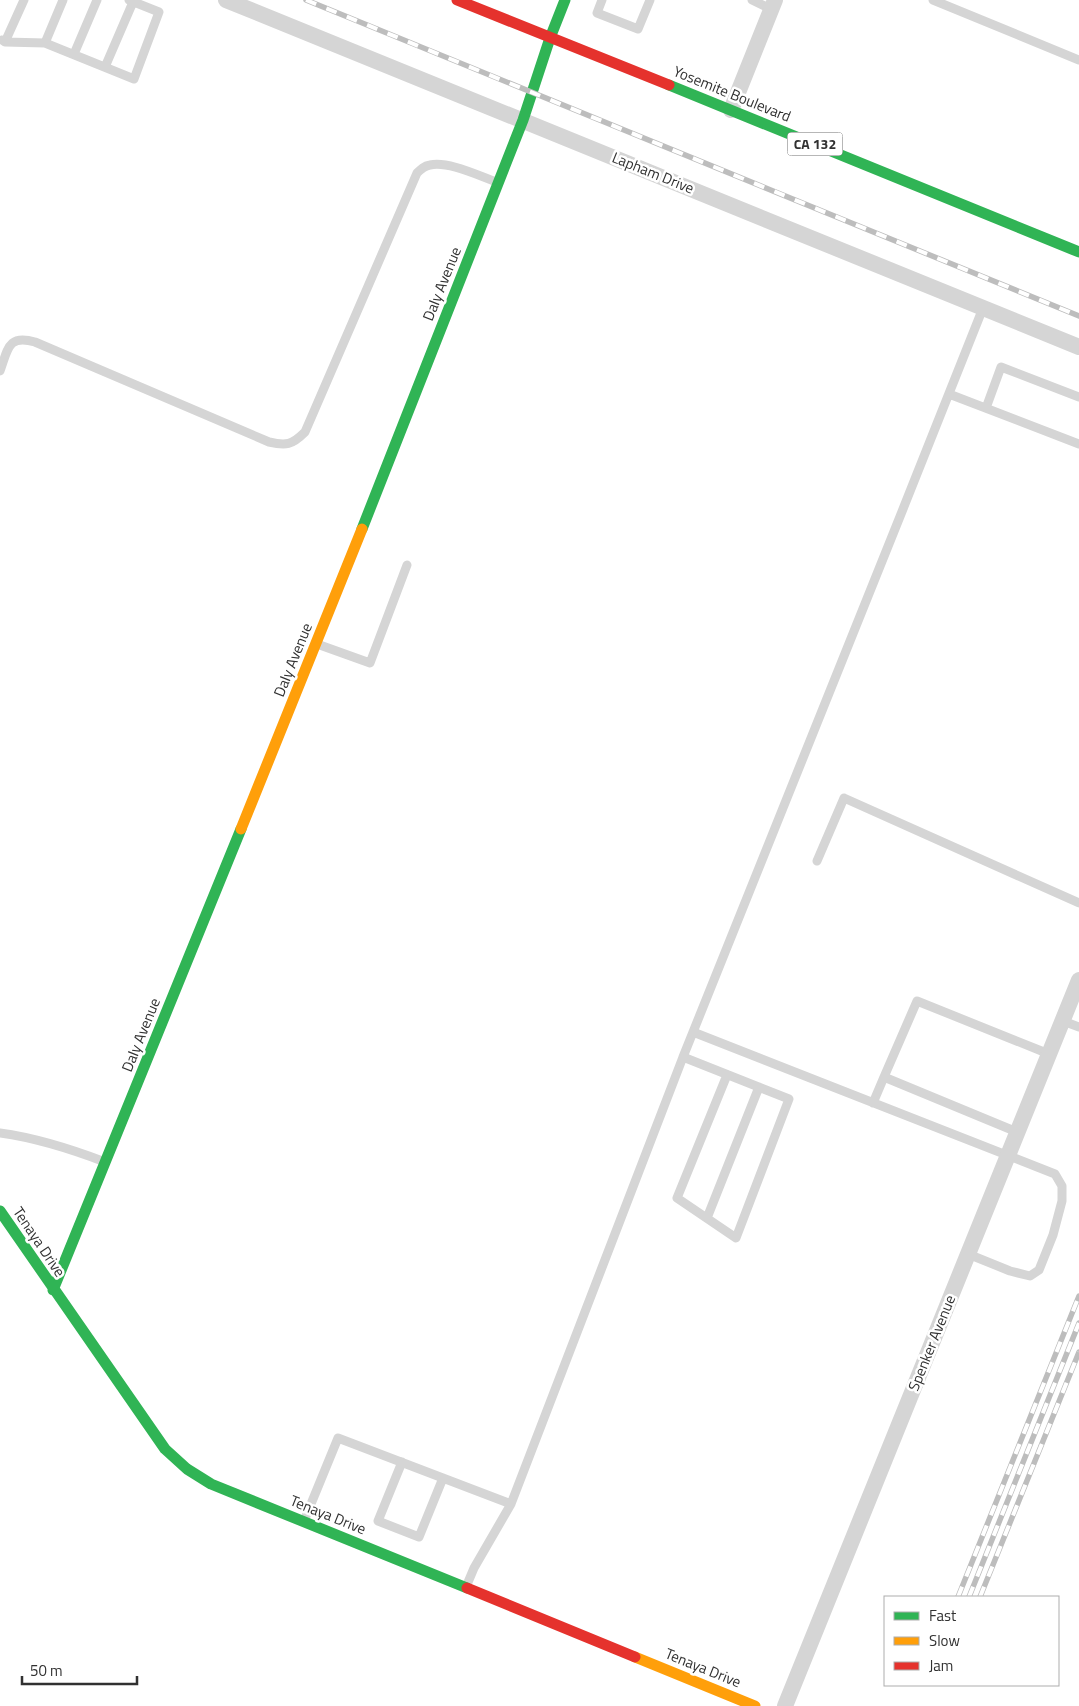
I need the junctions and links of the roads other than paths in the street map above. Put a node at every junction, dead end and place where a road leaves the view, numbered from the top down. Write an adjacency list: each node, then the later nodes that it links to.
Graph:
1 (24, 0): 14 (lane)
2 (63, 0): 15 (lane)
3 (97, 0): 16 (lane)
4 (226, 0): 20 (street, Lapham Drive)
5 (457, 0): 13 (street, Yosemite Boulevard / CA 132)
6 (566, 0): 13 (street, Daly Avenue)
7 (602, 0): 8 (lane)
8 (650, 0)
9 (752, 0): 12 (lane)
10 (933, 0): 17 (lane)
11 (131, 1): 18 (lane); 18 (lane)
12 (773, 4): 19 (street)
13 (550, 38): 19 (street, Yosemite Boulevard / CA 132); 20 (street, Daly Avenue)
14 (3, 41): 15 (lane)
15 (45, 43): 16 (lane)
16 (74, 54): 18 (lane)
17 (1079, 60)
18 (105, 67)
19 (731, 110): 22 (street, Yosemite Boulevard / CA 132)
20 (523, 120): 21 (street, Daly Avenue); 23 (street, Lapham Drive)
21 (499, 182): 25 (lane); 31 (street, Daly Avenue)
22 (1079, 252)
23 (982, 308): 24 (street, Lapham Drive); 26 (lane)
24 (1079, 347)
25 (0, 371)
26 (949, 394): 28 (lane); 37 (lane)
27 (1079, 397): 28 (lane)
28 (986, 408): 29 (lane)
29 (1079, 444)
30 (407, 565): 31 (lane)
31 (316, 643): 47 (street, Daly Avenue)
32 (817, 861): 33 (lane)
33 (1079, 903)
34 (1079, 980): 35 (street, Spenker Avenue)
35 (1062, 1021): 36 (lane); 38 (street, Spenker Avenue)
36 (1079, 1027)
37 (693, 1032): 39 (lane); 43 (lane)
38 (1049, 1054): 41 (lane); 44 (street, Spenker Avenue)
39 (683, 1057): 40 (lane); 54 (lane)
40 (727, 1075): 42 (lane); 49 (lane)
41 (884, 1077): 43 (lane); 44 (lane)
42 (759, 1087): 49 (lane); 49 (lane)
43 (873, 1103): 46 (lane)
44 (1018, 1132): 46 (street, Spenker Avenue)
45 (0, 1133): 47 (lane)
46 (1008, 1157): 50 (street, Spenker Avenue); 50 (lane)
47 (105, 1162): 51 (street, Daly Avenue)
48 (0, 1211): 51 (street, Tenaya Drive)
49 (707, 1218)
50 (968, 1254): 58 (street, Spenker Avenue)
51 (53, 1290): 55 (street, Tenaya Drive)
52 (402, 1462): 53 (lane); 53 (lane); 55 (lane)
53 (443, 1478): 54 (lane)
54 (511, 1504): 56 (lane)
55 (304, 1521): 56 (street, Tenaya Drive)
56 (466, 1587): 57 (street, Tenaya Drive)
57 (755, 1706)
58 (785, 1706)

